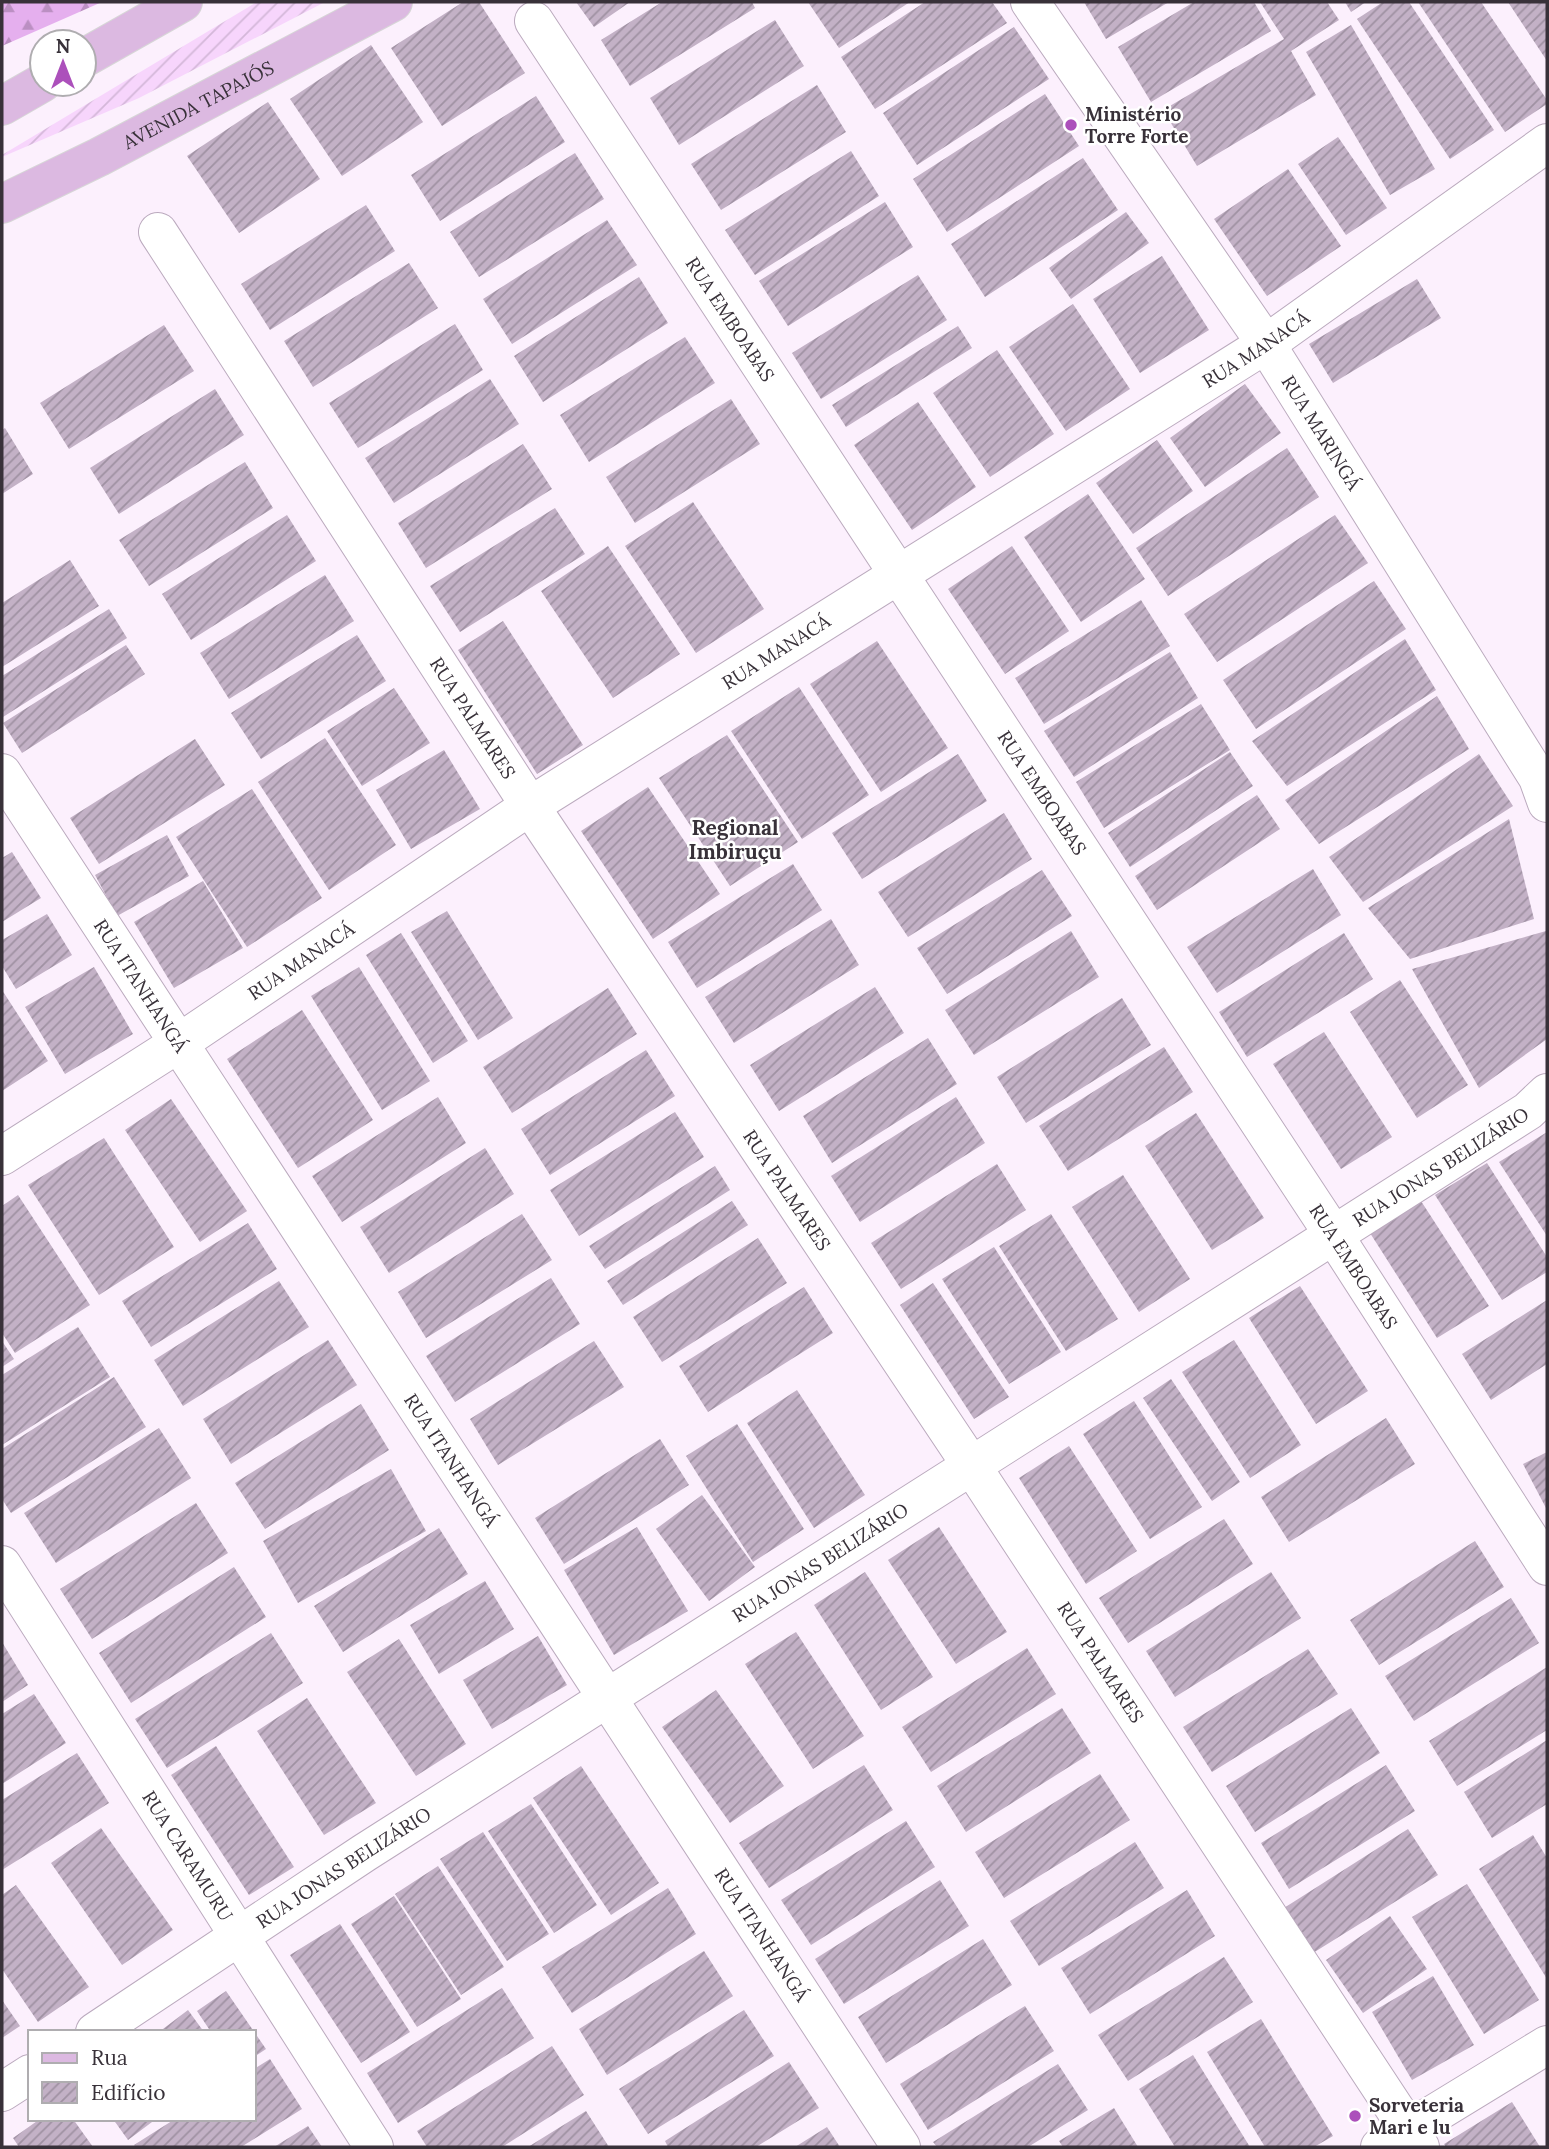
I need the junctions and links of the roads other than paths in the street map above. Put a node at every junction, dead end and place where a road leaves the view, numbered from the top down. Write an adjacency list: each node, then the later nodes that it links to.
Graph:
1 (183, 2): 5 (main road)
2 (394, 2): 9 (main road, AVENIDA TAPAJÓS)
3 (1030, 2): 11 (street, RUA MARINGÁ)
4 (534, 21): 12 (street, RUA EMBOABAS)
5 (98, 50)
6 (28, 90): 7 (main road)
7 (2, 106)
8 (1547, 142): 11 (street, RUA MANACÁ)
9 (2, 204)
10 (158, 232): 15 (street, RUA PALMARES)
11 (1266, 344): 12 (street, RUA MANACÁ); 14 (street, RUA MARINGÁ)
12 (898, 574): 15 (street, RUA MANACÁ); 19 (street, RUA EMBOABAS)
13 (2, 773): 16 (street, RUA ITANHANGÁ)
14 (1547, 803)
15 (530, 806): 16 (street, RUA MANACÁ); 20 (street, RUA PALMARES)
16 (179, 1044): 18 (street, RUA MANACÁ); 23 (street, RUA ITANHANGÁ)
17 (1547, 1093): 19 (street, RUA JONAS BELIZÁRIO)
18 (2, 1156)
19 (1333, 1234): 20 (street, RUA JONAS BELIZÁRIO); 22 (street, RUA EMBOABAS)
20 (971, 1465): 23 (street, RUA JONAS BELIZÁRIO); 29 (street, RUA PALMARES)
21 (2, 1565): 24 (street, RUA CARAMURU)
22 (1547, 1566)
23 (608, 1698): 24 (street, RUA JONAS BELIZÁRIO); 31 (street, RUA ITANHANGÁ)
24 (239, 1937): 25 (street, RUA JONAS BELIZÁRIO); 30 (street, RUA CARAMURU)
25 (97, 2030)
26 (1547, 2045): 29 (street)
27 (28, 2075): 28 (street)
28 (2, 2092)
29 (1403, 2141)
30 (374, 2147)
31 (901, 2147)

